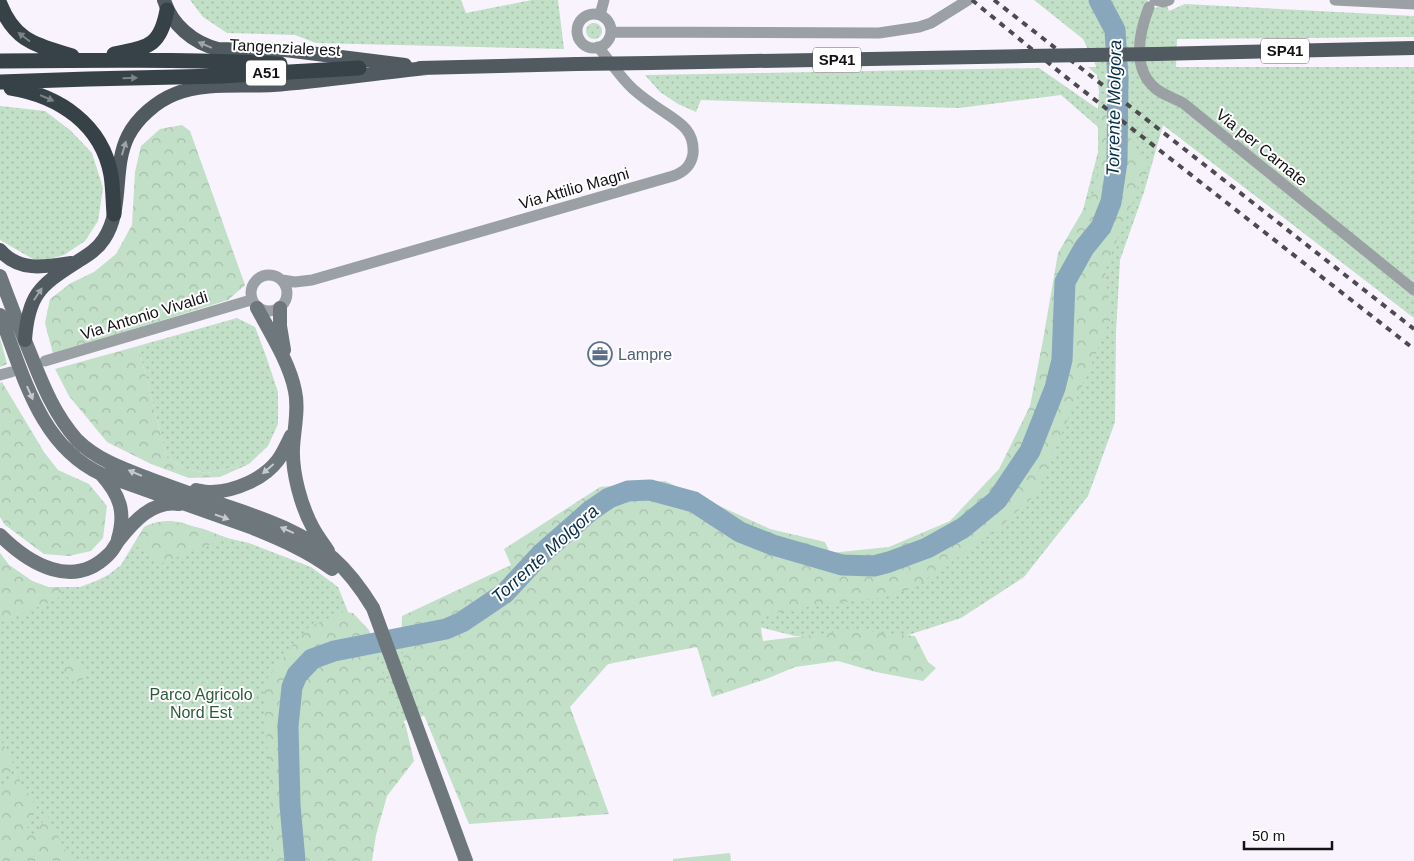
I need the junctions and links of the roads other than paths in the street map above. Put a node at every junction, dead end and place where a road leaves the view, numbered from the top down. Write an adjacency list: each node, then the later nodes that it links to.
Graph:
1 (604, 0): 8 (street)
2 (968, 0): 9 (street)
3 (1335, 0): 6 (street)
4 (1156, 2): 23 (street, Via per Carnate)
5 (0, 4): 12 (highway, one-way to 5)
6 (1414, 4)
7 (165, 5): 12 (highway); 15 (main road, one-way to 7)
8 (600, 15): 9 (street); 10 (street)
9 (611, 32): 10 (street)
10 (598, 47): 22 (street, Via Attilio Magni)
11 (1414, 48): 15 (main road, SP41, bridge)
12 (86, 60): 13 (highway, Tangenziale est / A51); 14 (highway, Tangenziale est / A51)
13 (0, 61)
14 (359, 68): 15 (main road, SP41); 16 (highway, Tangenziale est / A51, one-way to 14)
15 (427, 68): 17 (main road, one-way to 15)
16 (0, 84): 17 (highway, one-way to 17)
17 (114, 214): 19 (main road)
18 (0, 250): 19 (main road)
19 (76, 262): 27 (main road, one-way to 19)
20 (0, 276): 27 (main road)
21 (282, 280): 22 (street, Via Attilio Magni); 24 (street); 25 (street)
22 (312, 280): 24 (street, Via Attilio Magni)
23 (1414, 290)
24 (283, 303): 25 (street); 29 (main road)
25 (254, 304): 28 (street, Via Antonio Vivaldi); 29 (main road)
26 (0, 315): 31 (main road, one-way to 31)
27 (24, 340): 31 (main road)
28 (45, 362)
29 (288, 367): 30 (main road)
30 (294, 428): 32 (main road, one-way to 32); 36 (main road)
31 (94, 464): 32 (main road, one-way to 31); 33 (main road); 35 (main road)
32 (173, 488): 36 (main road, one-way to 32)
33 (191, 506): 35 (main road); 37 (main road, one-way to 37)
34 (0, 536): 35 (main road)
35 (117, 542)
36 (332, 558): 37 (main road)
37 (374, 608): 38 (main road)
38 (466, 861)

